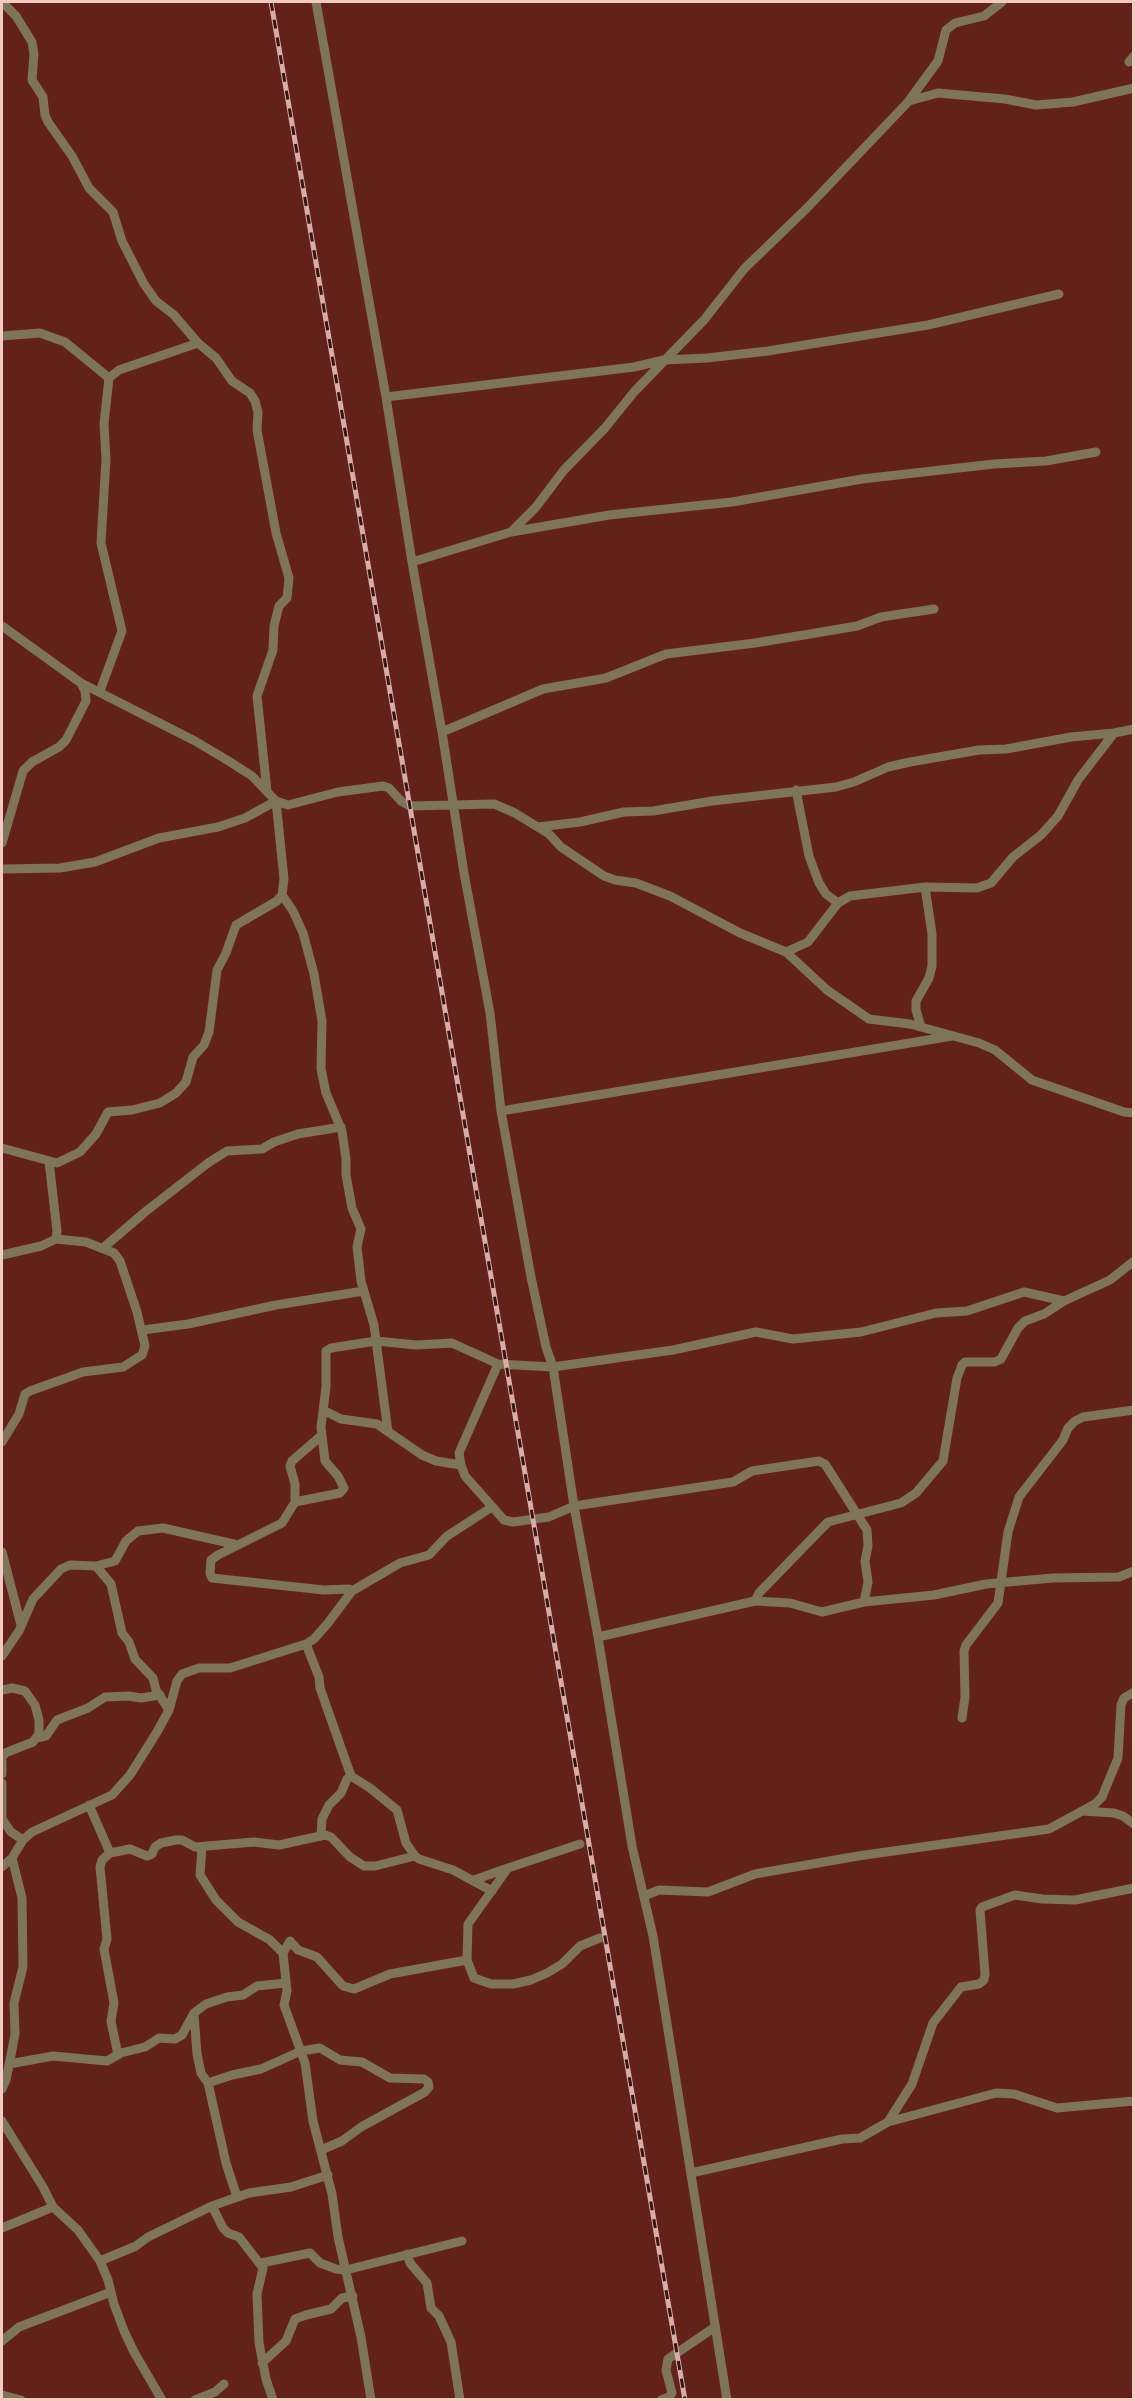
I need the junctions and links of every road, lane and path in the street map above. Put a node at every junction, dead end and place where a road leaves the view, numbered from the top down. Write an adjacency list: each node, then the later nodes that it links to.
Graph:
1 (2, 2): 8 (street)
2 (316, 2): 11 (street)
3 (1002, 2): 5 (street)
4 (1134, 88): 5 (street)
5 (908, 102): 9 (street)
6 (1059, 294): 9 (street)
7 (2, 336): 10 (street)
8 (198, 343): 10 (street); 23 (street)
9 (664, 360): 11 (street); 13 (street)
10 (109, 378): 18 (street)
11 (386, 397): 14 (street)
12 (1096, 452): 13 (street)
13 (511, 532): 14 (street)
14 (412, 562): 20 (street)
15 (934, 609): 20 (street)
16 (2, 626): 17 (street)
17 (81, 683): 18 (street); 27 (street)
18 (100, 692): 23 (street)
19 (1134, 729): 21 (street)
20 (442, 732): 25 (street)
21 (1113, 734): 22 (street); 29 (street)
22 (796, 790): 26 (street); 30 (street)
23 (267, 791): 24 (street)
24 (276, 801): 25 (street); 28 (street); 31 (street)
25 (452, 804): 26 (street); 37 (street)
26 (537, 827): 34 (street)
27 (2, 843)
28 (2, 869)
29 (925, 887): 32 (street); 35 (street)
30 (826, 894): 32 (street); 33 (street)
31 (282, 895): 39 (street); 41 (street)
32 (838, 903): 33 (street)
33 (830, 915): 34 (street)
34 (786, 952): 35 (street)
35 (921, 1027): 36 (street)
36 (955, 1035): 37 (street); 38 (street)
37 (501, 1111): 51 (street)
38 (1134, 1113)
39 (341, 1127): 43 (street); 46 (street)
40 (2, 1148): 41 (street)
41 (49, 1161): 42 (street)
42 (56, 1239): 43 (street); 44 (street)
43 (103, 1248): 48 (street)
44 (2, 1255)
45 (1134, 1261): 47 (street)
46 (364, 1291): 48 (street); 49 (street)
47 (1064, 1301): 51 (street); 61 (street)
48 (143, 1330): 56 (street)
49 (376, 1341): 50 (street); 52 (street); 54 (street)
50 (498, 1364): 51 (street); 57 (street)
51 (553, 1367): 59 (street)
52 (323, 1410): 54 (street); 55 (street)
53 (1134, 1410): 67 (street)
54 (388, 1432): 57 (street)
55 (322, 1435): 58 (street); 58 (street)
56 (2, 1442)
57 (460, 1466): 60 (street)
58 (294, 1502): 62 (street)
59 (574, 1506): 60 (street); 61 (street); 72 (street)
60 (492, 1507): 68 (street)
61 (856, 1514): 69 (street); 70 (street)
62 (238, 1545): 64 (street); 68 (street)
63 (2, 1552): 66 (street)
64 (96, 1566): 71 (street); 77 (street)
65 (1134, 1571): 67 (street)
66 (4, 1573): 71 (street)
67 (1002, 1583): 70 (street); 79 (street)
68 (352, 1591): 73 (street)
69 (755, 1601): 70 (street); 72 (street)
70 (864, 1602)
71 (21, 1625): 74 (street)
72 (598, 1637): 101 (street)
73 (306, 1644): 78 (street); 83 (street)
74 (2, 1656)
75 (2, 1690): 80 (street)
76 (1134, 1692): 86 (street)
77 (159, 1695): 78 (street); 80 (street)
78 (169, 1710): 85 (street)
79 (962, 1718)
80 (36, 1738): 81 (street)
81 (2, 1759): 82 (street)
82 (2, 1774)
83 (351, 1776): 89 (street); 94 (street)
84 (2, 1783): 87 (street)
85 (89, 1805): 90 (street); 93 (street)
86 (1082, 1811): 88 (street); 101 (street)
87 (2, 1819): 90 (street)
88 (1134, 1824)
89 (321, 1836): 92 (street); 94 (street)
90 (23, 1840): 95 (street)
91 (580, 1844): 97 (street)
92 (202, 1847): 93 (street); 103 (street)
93 (110, 1853): 108 (street)
94 (415, 1856): 98 (street)
95 (12, 1858): 96 (street); 109 (street)
96 (2, 1867)
97 (508, 1868): 98 (street); 100 (street)
98 (474, 1880): 100 (street)
99 (1134, 1888): 114 (street)
100 (492, 1891): 104 (street)
101 (644, 1896): 117 (street)
102 (600, 1938): 104 (street)
103 (283, 1953): 104 (street); 105 (street)
104 (467, 1960)
105 (286, 1983): 106 (street); 107 (street)
106 (194, 2013): 108 (street); 110 (street)
107 (302, 2050): 110 (street); 116 (street); 116 (street)
108 (117, 2055): 109 (street)
109 (9, 2064): 111 (street)
110 (208, 2084): 119 (street)
111 (2, 2089)
112 (1134, 2102): 114 (street)
113 (2, 2121): 115 (street)
114 (888, 2122): 117 (street)
115 (7, 2137): 121 (street)
116 (321, 2150): 118 (street)
117 (691, 2173): 130 (street)
118 (328, 2175): 119 (street); 127 (street)
119 (237, 2197): 120 (street)
120 (212, 2206): 125 (street); 126 (street)
121 (53, 2207): 122 (street); 125 (street)
122 (2, 2228)
123 (462, 2241): 124 (street)
124 (406, 2254): 127 (street); 140 (street)
125 (100, 2261): 128 (street)
126 (261, 2263): 127 (street); 132 (street)
127 (346, 2270): 129 (street)
128 (111, 2292): 131 (street); 136 (street)
129 (353, 2296): 132 (street); 139 (street)
130 (715, 2327): 141 (street); 142 (street)
131 (2, 2342)
132 (262, 2363): 138 (street)
133 (224, 2384): 137 (street)
134 (2, 2395): 135 (street)
135 (21, 2400)
136 (162, 2400)
137 (195, 2400)
138 (273, 2400)
139 (371, 2400)
140 (460, 2400)
141 (661, 2400)
142 (727, 2400)

